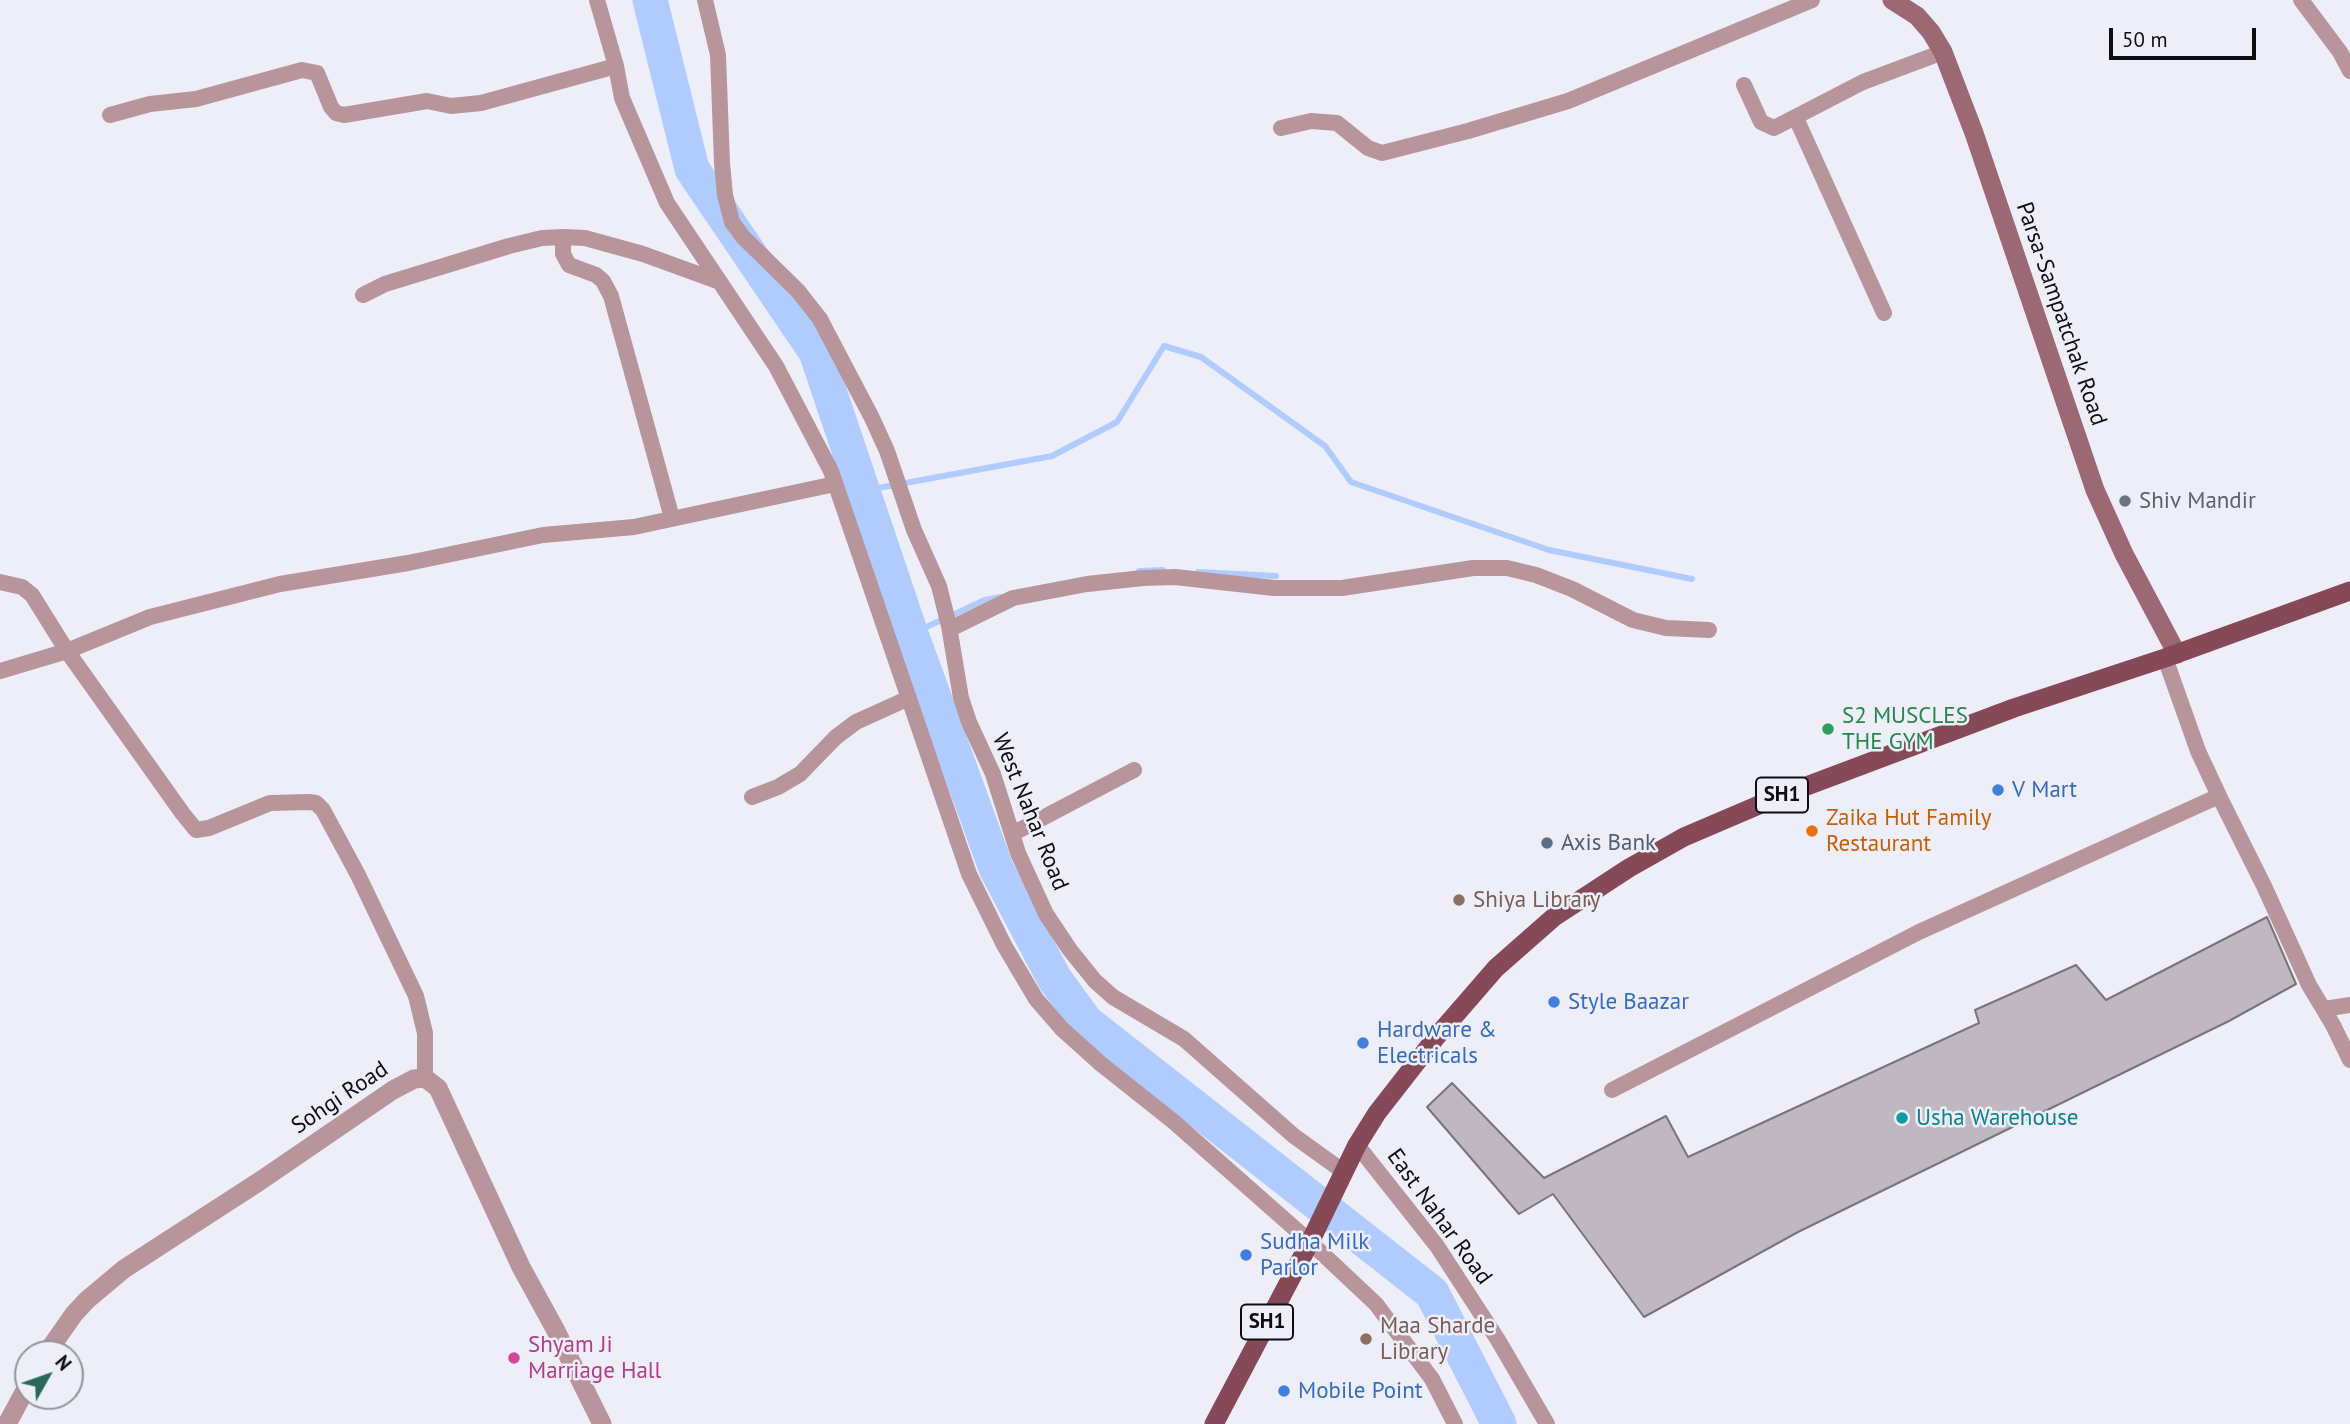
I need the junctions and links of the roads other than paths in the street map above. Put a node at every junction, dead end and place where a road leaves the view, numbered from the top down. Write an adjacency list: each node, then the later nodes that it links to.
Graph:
1 (597, 0): 7 (street)
2 (705, 0): 21 (street, West Nahar Road)
3 (1812, 0): 12 (street)
4 (2301, 0): 8 (street)
5 (1895, 1): 6 (main road, Parsa-Sampatchak Road)
6 (1943, 52): 11 (street); 24 (main road, Parsa-Sampatchak Road)
7 (616, 66): 10 (street); 14 (street)
8 (2350, 71)
9 (1744, 85): 11 (street)
10 (110, 115)
11 (1796, 118): 16 (street)
12 (1281, 128)
13 (563, 237): 14 (street); 15 (street); 18 (street)
14 (720, 282): 17 (street)
15 (363, 295)
16 (1884, 313)
17 (835, 484): 18 (street); 26 (street)
18 (672, 518): 23 (street)
19 (0, 582): 23 (street)
20 (2350, 591): 24 (main road, SH1)
21 (950, 627): 22 (street); 30 (street, West Nahar Road)
22 (1709, 630)
23 (67, 651): 25 (street); 34 (street)
24 (2171, 656): 28 (street); 36 (main road, SH1)
25 (0, 671)
26 (909, 698): 29 (street); 38 (street)
27 (1134, 770): 30 (street)
28 (2219, 796): 32 (street); 35 (street)
29 (752, 797)
30 (1012, 834): 37 (street, West Nahar Road)
31 (2350, 1005): 32 (street)
32 (2324, 1009): 33 (street)
33 (2350, 1060)
34 (425, 1078): 39 (street, Sohgi Road); 40 (street, Sohgi Road)
35 (1612, 1090)
36 (1357, 1145): 37 (main road, SH1); 43 (street, East Nahar Road)
37 (1341, 1177): 38 (main road, SH1)
38 (1310, 1242): 41 (main road, SH1); 42 (street)
39 (56, 1340)
40 (602, 1424)
41 (1214, 1424)
42 (1455, 1424)
43 (1547, 1424)

